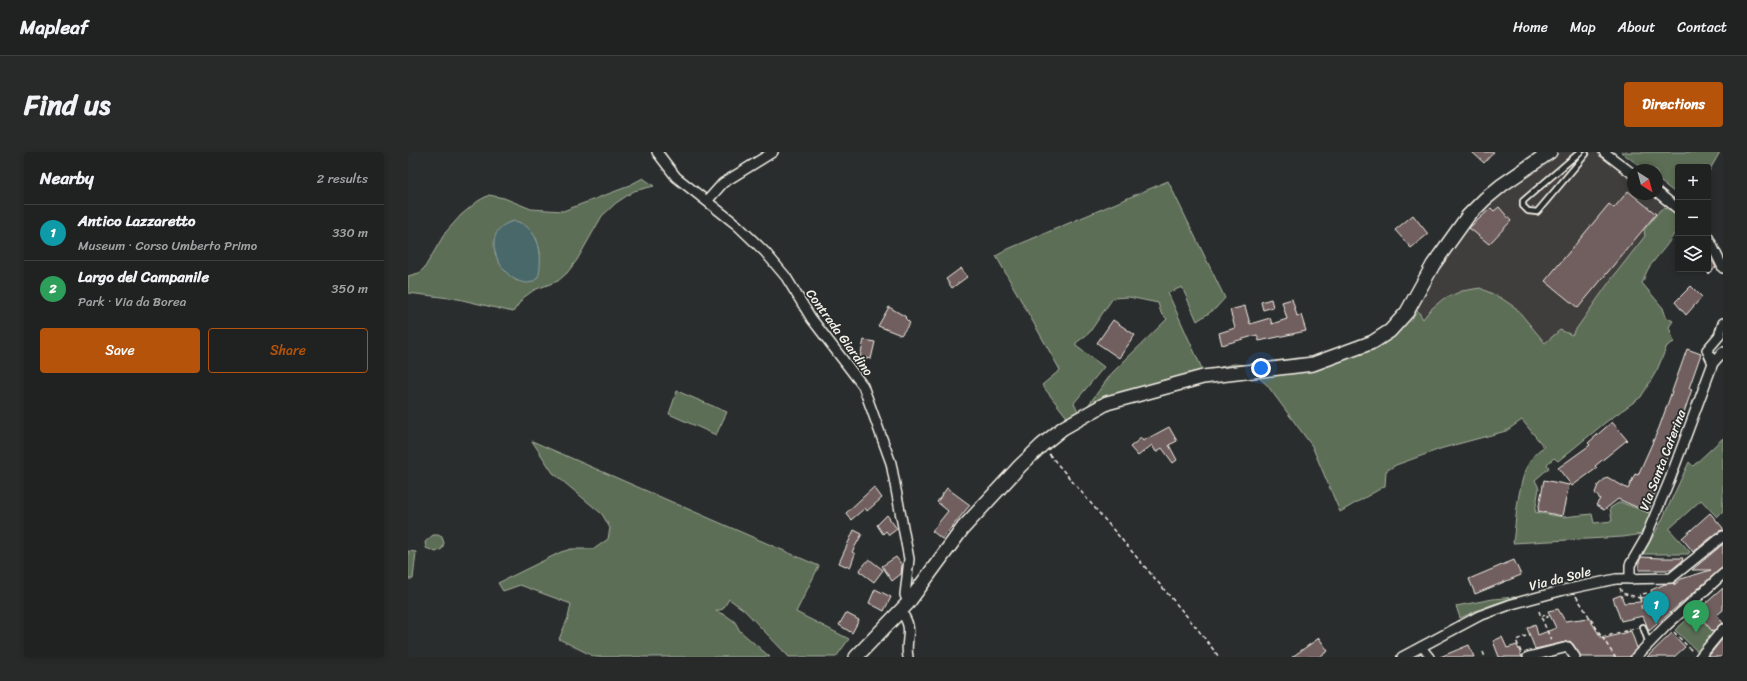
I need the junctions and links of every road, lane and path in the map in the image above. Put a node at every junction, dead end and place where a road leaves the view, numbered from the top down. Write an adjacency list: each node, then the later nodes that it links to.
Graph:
1 (657, 152): 9 (street, Contrada Giardino)
2 (773, 152): 9 (street)
3 (1550, 152): 16 (main road)
4 (1580, 152): 6 (lane)
5 (1604, 152): 7 (street)
6 (1586, 154)
7 (1627, 169)
8 (1663, 197): 10 (street)
9 (707, 201): 24 (street, Contrada Giardino)
10 (1675, 207)
11 (1711, 243): 12 (street)
12 (1723, 268)
13 (1723, 324): 15 (street)
14 (1723, 352): 15 (street, Via Santa Caterina)
15 (1713, 363): 20 (street, Via Santa Caterina)
16 (1042, 445): 24 (main road); 39 (path)
17 (1723, 536): 20 (street, Via da Sole)
18 (1723, 574): 27 (street)
19 (1616, 579): 20 (street, Via da Sole); 21 (street, Via da Sole); 23 (path)
20 (1630, 579)
21 (1570, 588): 32 (path); 34 (street, Via da Sole)
22 (1650, 592): 23 (path)
23 (1640, 598): 25 (path)
24 (904, 606): 37 (main road); 38 (street)
25 (1642, 611)
26 (1539, 612): 35 (path)
27 (1668, 624): 33 (street); 48 (path)
28 (1643, 627): 33 (lane)
29 (1631, 630): 32 (path)
30 (1720, 632): 48 (street)
31 (1526, 636): 43 (path)
32 (1602, 637): 46 (path)
33 (1648, 644): 47 (street)
34 (1421, 646): 40 (street, Via da Sole); 41 (street)
35 (1555, 650): 44 (street); 45 (street)
36 (1483, 652): 42 (path)
37 (856, 657)
38 (908, 657)
39 (1219, 657)
40 (1402, 657)
41 (1430, 657)
42 (1485, 657)
43 (1523, 657)
44 (1528, 657)
45 (1575, 657)
46 (1615, 657)
47 (1636, 657)
48 (1698, 657)

